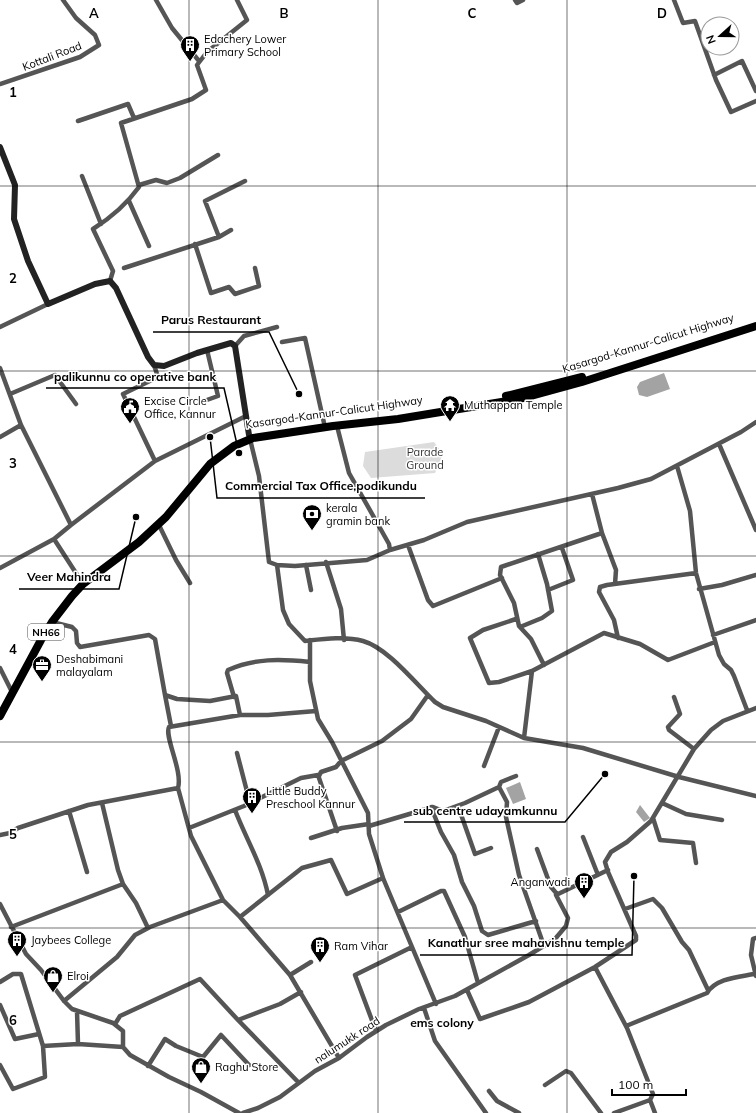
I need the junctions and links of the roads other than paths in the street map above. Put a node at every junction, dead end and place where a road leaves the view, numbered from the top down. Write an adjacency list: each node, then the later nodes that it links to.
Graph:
1 (63, 0): 9 (street, Kottali Road)
2 (156, 0): 7 (street)
3 (237, 0): 7 (street)
4 (515, 0): 5 (street)
5 (523, 0)
6 (674, 0): 8 (street)
7 (199, 61): 12 (street)
8 (714, 75): 10 (street); 11 (street)
9 (0, 84)
10 (756, 91)
11 (756, 101)
12 (134, 118): 13 (street); 18 (street)
13 (78, 121)
14 (0, 147): 28 (main road)
15 (218, 154): 18 (street)
16 (82, 176): 20 (street)
17 (245, 181): 22 (street)
18 (139, 185): 19 (street)
19 (129, 201): 20 (street); 24 (street)
20 (101, 224): 27 (street)
21 (231, 230): 22 (street)
22 (219, 237): 23 (street)
23 (195, 244): 25 (street); 26 (street)
24 (149, 246)
25 (124, 268)
26 (255, 268)
27 (110, 281): 28 (main road); 36 (main road)
28 (48, 304): 31 (street)
29 (756, 322): 43 (highway, Kasargod-Kannur-Calicut Highway / NH66)
30 (756, 326): 45 (highway, Kasargod-Kannur-Calicut Highway / NH66)
31 (0, 327)
32 (277, 327): 34 (street)
33 (282, 342): 43 (street)
34 (235, 346): 35 (main road); 41 (main road)
35 (207, 350): 36 (main road); 39 (street)
36 (154, 365): 49 (street)
37 (0, 368): 38 (street)
38 (10, 394): 40 (street); 44 (street)
39 (204, 401)
40 (76, 404)
41 (246, 416): 47 (main road); 49 (street)
42 (756, 422): 48 (street)
43 (324, 423): 47 (highway, Kasargod-Kannur-Calicut Highway / NH66)
44 (21, 425): 46 (street); 53 (street)
45 (337, 426): 47 (highway, Kasargod-Kannur-Calicut Highway / NH66); 59 (street)
46 (0, 437)
47 (249, 437): 52 (highway, Kasargod-Kannur-Calicut Highway / NH66); 62 (street)
48 (719, 444): 50 (street); 54 (street)
49 (155, 461): 53 (street)
50 (677, 466): 51 (street); 65 (street)
51 (592, 494): 55 (street); 57 (street)
52 (158, 523): 68 (street); 69 (highway, Kasargod-Kannur-Calicut Highway / NH66)
53 (71, 525): 56 (street)
54 (756, 530)
55 (602, 533): 58 (street); 70 (street)
56 (54, 539): 64 (street); 69 (street)
57 (408, 545): 59 (street); 67 (street)
58 (562, 548): 60 (street); 73 (street)
59 (390, 550): 61 (street)
60 (538, 554): 67 (street); 73 (street)
61 (326, 562): 63 (street); 81 (street)
62 (277, 565): 63 (street); 80 (street)
63 (306, 565): 72 (street)
64 (0, 568)
65 (696, 573): 70 (street); 71 (street)
66 (756, 575): 71 (street)
67 (502, 578): 74 (street)
68 (190, 583)
69 (83, 584): 76 (highway, Kasargod-Kannur-Calicut Highway / NH66)
70 (615, 584): 79 (street)
71 (699, 589): 78 (street)
72 (311, 590)
73 (548, 590): 77 (street)
74 (516, 619): 77 (street); 86 (street)
75 (756, 620): 78 (street)
76 (52, 622): 87 (highway, Kasargod-Kannur-Calicut Highway / NH66); 88 (street)
77 (520, 627): 84 (street)
78 (713, 635): 82 (street)
79 (618, 638): 82 (street); 84 (street)
80 (310, 640): 81 (street); 83 (street)
81 (344, 640): 89 (street)
82 (715, 642): 93 (street)
83 (310, 662): 90 (street); 94 (street)
84 (544, 665): 86 (street)
85 (0, 668): 87 (street)
86 (532, 671): 99 (street)
87 (12, 692): 96 (highway, Kasargod-Kannur-Calicut Highway / NH66)
88 (165, 695): 90 (street); 97 (street)
89 (428, 695): 98 (street); 102 (street)
90 (234, 696): 95 (street)
91 (674, 697): 100 (street)
92 (756, 708): 93 (street)
93 (747, 710): 100 (street)
94 (316, 711): 95 (street); 102 (street)
95 (240, 715): 97 (street)
96 (0, 716)
97 (171, 726): 108 (street)
98 (499, 727): 99 (street); 103 (street)
99 (524, 738): 106 (street)
100 (694, 749): 106 (street)
101 (237, 753): 111 (street)
102 (340, 761): 104 (street); 119 (street)
103 (484, 766)
104 (319, 776): 111 (street); 121 (street)
105 (516, 776): 107 (street)
106 (679, 777): 109 (street); 112 (street)
107 (499, 786): 113 (street); 140 (street)
108 (178, 788): 110 (street); 120 (street)
109 (756, 796)
110 (102, 803): 116 (street); 132 (street)
111 (250, 803): 115 (street)
112 (662, 803): 117 (street); 118 (street)
113 (458, 806): 114 (street); 125 (street)
114 (431, 807): 119 (street); 140 (street)
115 (235, 810): 120 (street); 134 (street)
116 (69, 811): 122 (street); 129 (street)
117 (653, 818): 127 (street); 128 (street)
118 (722, 820)
119 (369, 825): 121 (street); 131 (street)
120 (189, 828): 135 (street)
121 (337, 831): 124 (street)
122 (0, 835)
123 (583, 837): 130 (street)
124 (311, 838)
125 (491, 848)
126 (537, 849): 133 (street)
127 (696, 863)
128 (608, 870): 130 (street); 137 (street)
129 (87, 872)
130 (598, 875): 133 (street)
131 (383, 878): 134 (street); 138 (street)
132 (123, 884): 141 (street); 142 (street)
133 (557, 894): 144 (street, nalumukk road)
134 (268, 895): 139 (street)
135 (223, 900): 139 (street); 142 (street)
136 (0, 904): 141 (street)
137 (625, 909): 147 (street); 153 (street)
138 (398, 912): 145 (street); 151 (street)
139 (240, 917): 148 (street)
140 (536, 921): 144 (street)
141 (11, 927): 155 (street)
142 (148, 928): 155 (street)
143 (756, 938): 149 (street)
144 (544, 946): 151 (street, nalumukk road)
145 (412, 947): 156 (street); 163 (street)
146 (311, 962): 148 (street)
147 (595, 967): 152 (street); 162 (street)
148 (290, 975): 154 (street)
149 (755, 975): 153 (street)
150 (0, 982): 164 (street)
151 (478, 983): 152 (street, nalumukk road)
152 (467, 990): 156 (street, nalumukk road)
153 (708, 990): 162 (street)
154 (301, 992): 160 (street); 168 (street)
155 (64, 1001): 159 (street)
156 (436, 1004): 158 (street, nalumukk road)
157 (0, 1005): 164 (street)
158 (424, 1008): 163 (street, nalumukk road); 178 (street)
159 (77, 1011): 161 (street); 165 (street)
160 (238, 1020): 161 (street); 172 (street)
161 (115, 1024): 167 (street)
162 (626, 1026): 175 (street)
163 (376, 1031): 168 (street, nalumukk road)
164 (39, 1034): 166 (street)
165 (78, 1044): 166 (street); 167 (street)
166 (43, 1046): 169 (street)
167 (123, 1047): 171 (street)
168 (339, 1058): 172 (street, nalumukk road)
169 (0, 1065)
170 (249, 1065): 171 (street)
171 (148, 1066): 176 (street)
172 (299, 1083): 177 (street, nalumukk road)
173 (545, 1085): 180 (street)
174 (489, 1091): 179 (street)
175 (650, 1100): 181 (street); 182 (street)
176 (238, 1113)
177 (243, 1113)
178 (486, 1113)
179 (519, 1113)
180 (601, 1113)
181 (614, 1113)
182 (655, 1113)

